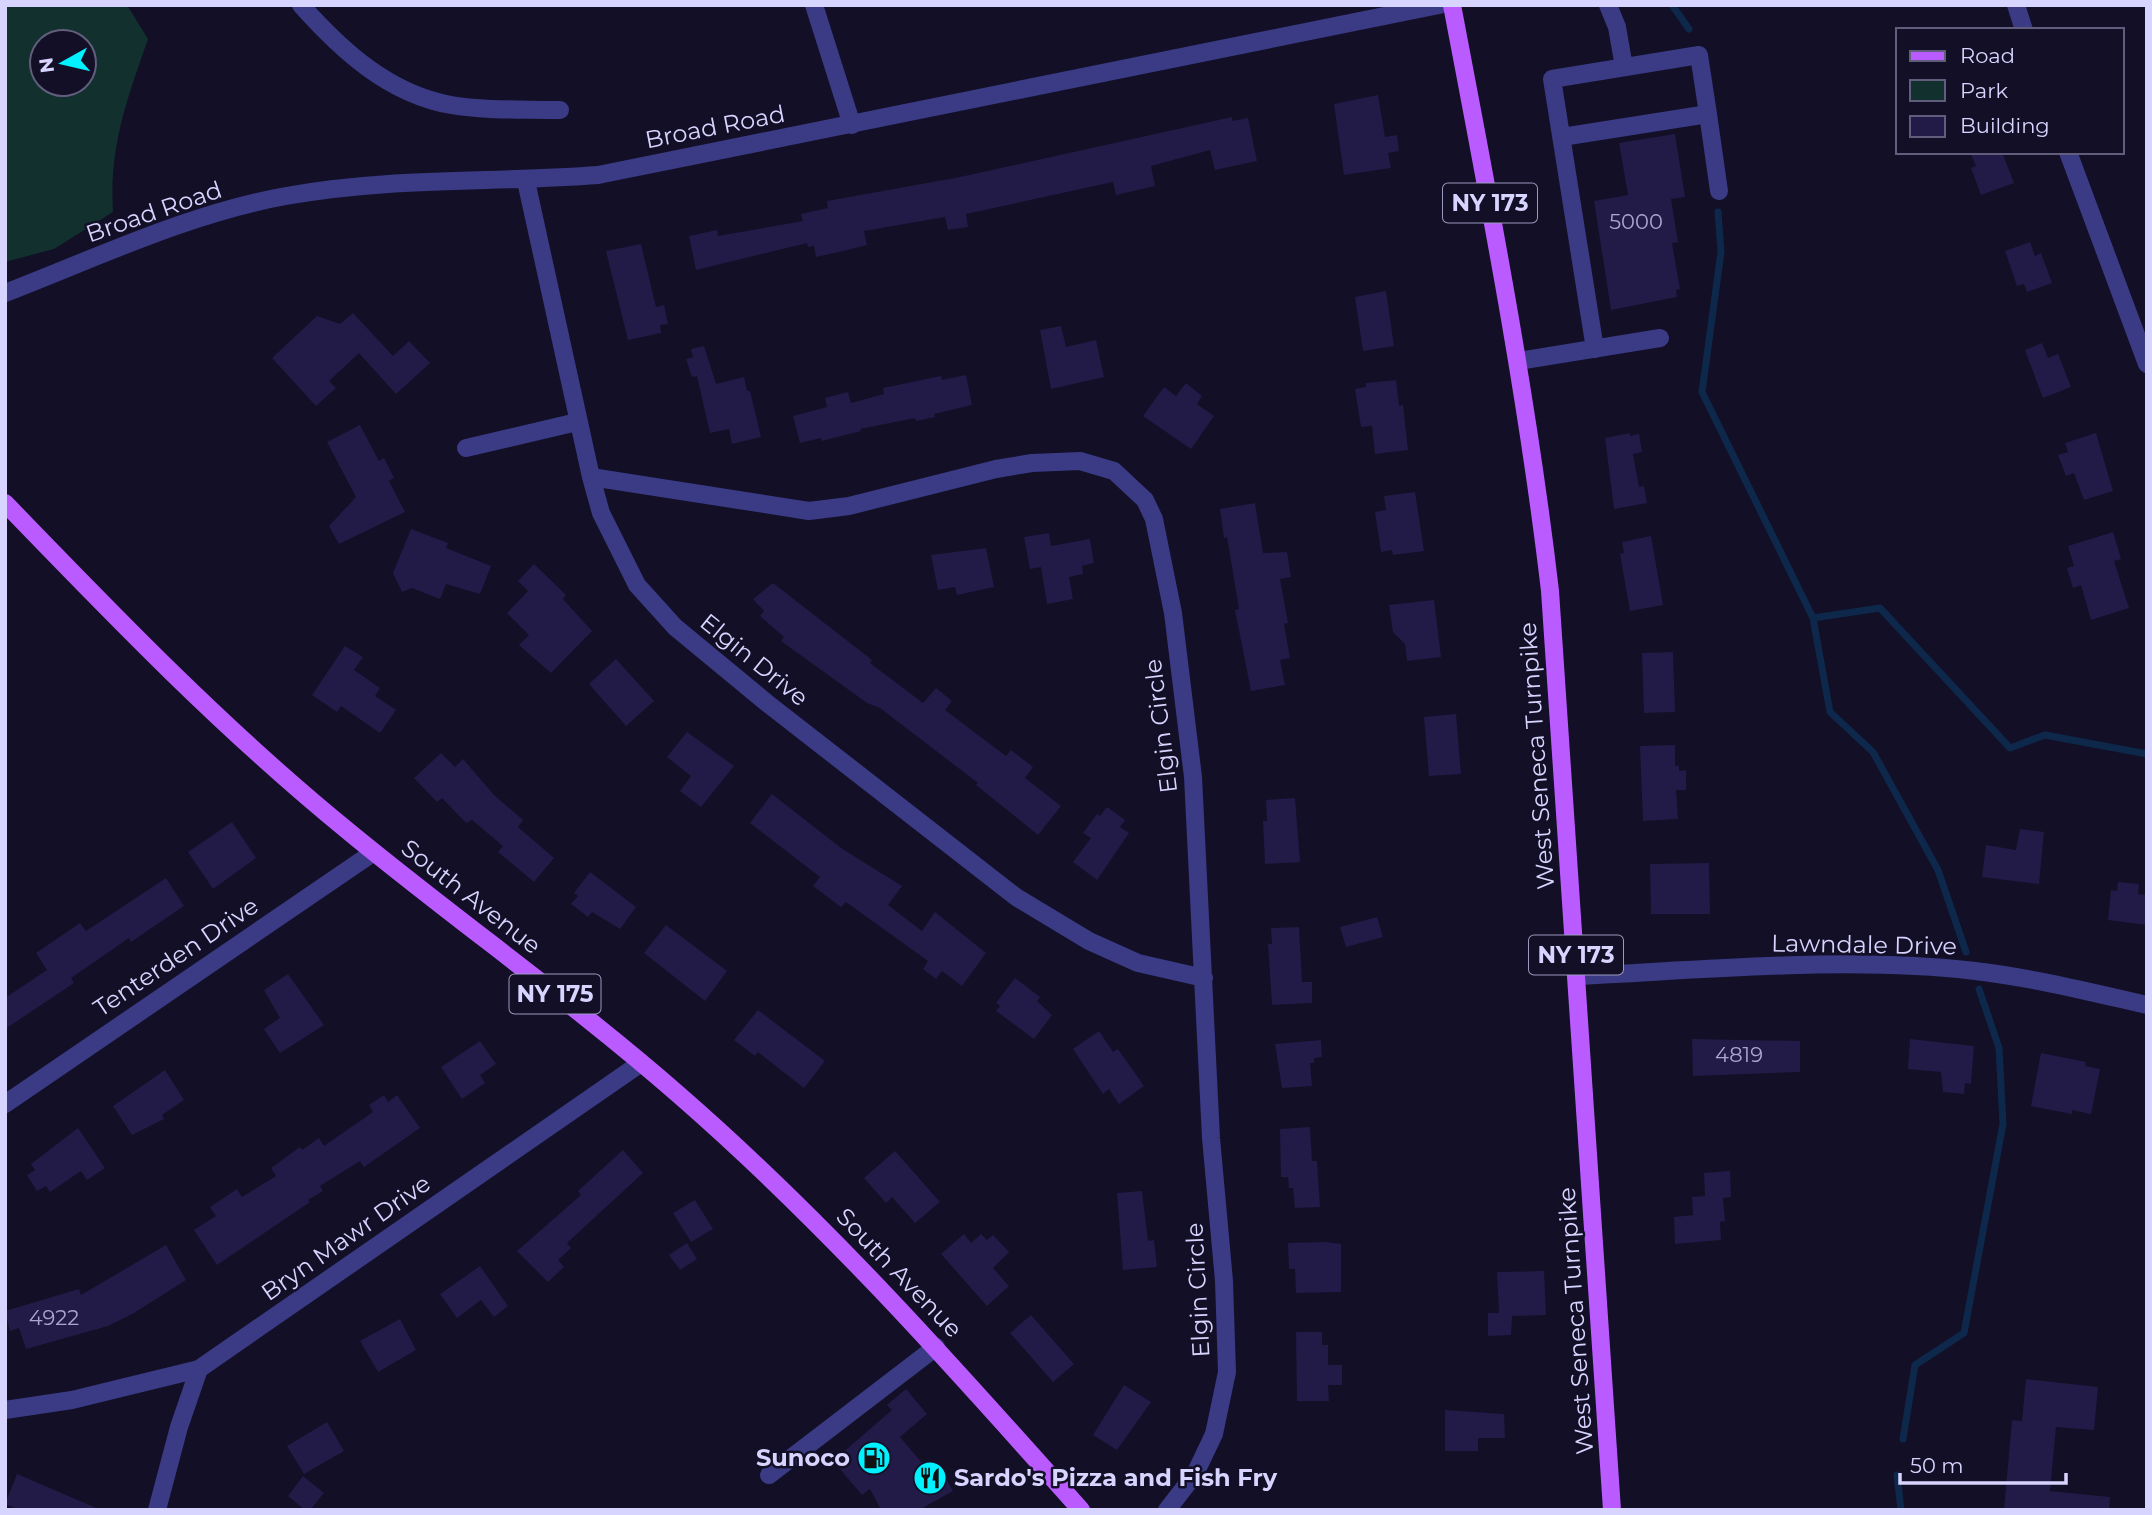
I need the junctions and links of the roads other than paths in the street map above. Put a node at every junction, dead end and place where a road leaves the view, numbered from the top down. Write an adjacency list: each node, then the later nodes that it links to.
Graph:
1 (301, 5): 9 (street)
2 (814, 5): 11 (street)
3 (1438, 5): 11 (street, Broad Road)
4 (1452, 5): 19 (main road, West Seneca Turnpike / NY 173)
5 (1608, 5): 8 (street)
6 (2015, 5): 7 (street)
7 (2023, 28)
8 (1624, 66): 10 (street); 12 (street)
9 (560, 110)
10 (1708, 114): 12 (street); 15 (street)
11 (852, 125): 14 (street, Broad Road)
12 (1562, 137): 18 (street)
13 (2069, 154): 20 (street)
14 (526, 181): 16 (street, Broad Road); 21 (street, Elgin Drive)
15 (1719, 191)
16 (5, 293)
17 (1660, 338): 18 (street)
18 (1595, 349): 19 (street)
19 (1518, 361): 26 (main road, West Seneca Turnpike / NY 173)
20 (2147, 364)
21 (577, 422): 22 (street); 23 (street, Elgin Drive)
22 (466, 448)
23 (591, 477): 27 (street, Elgin Drive); 27 (street, Elgin Circle)
24 (5, 503): 25 (main road, South Avenue / NY 175)
25 (374, 852): 29 (main road, South Avenue / NY 175); 30 (street, Tenterden Drive)
26 (1578, 976): 28 (street, Lawndale Drive); 38 (main road, West Seneca Turnpike / NY 173)
27 (1205, 978): 37 (street, Elgin Circle)
28 (2147, 1005)
29 (641, 1063): 31 (main road, South Avenue / NY 175); 32 (street, Bryn Mawr Drive)
30 (5, 1104)
31 (936, 1347): 34 (street); 36 (main road, South Avenue / NY 175)
32 (200, 1369): 33 (street); 35 (street)
33 (5, 1410)
34 (769, 1475)
35 (157, 1510)
36 (1082, 1510)
37 (1167, 1510)
38 (1612, 1510)

